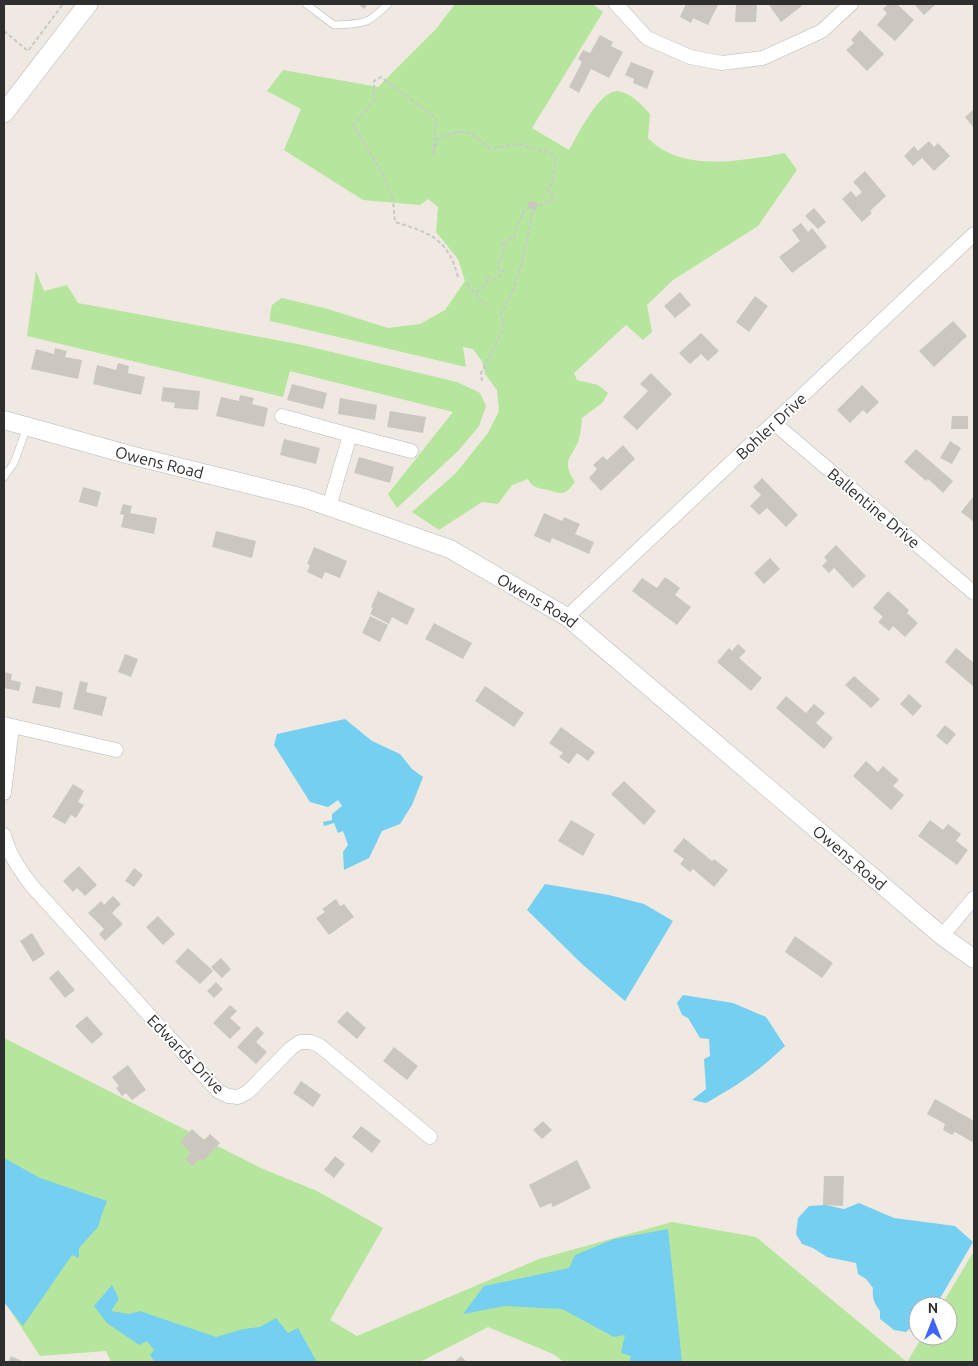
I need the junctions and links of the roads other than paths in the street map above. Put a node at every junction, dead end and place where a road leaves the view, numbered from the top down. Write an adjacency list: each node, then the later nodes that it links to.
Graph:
1 (88, 4): 6 (main road)
2 (306, 4): 3 (lane)
3 (388, 4)
4 (616, 4): 5 (street)
5 (851, 4)
6 (4, 113)
7 (974, 234): 10 (street, Bohler Drive)
8 (282, 416): 12 (street)
9 (4, 420): 11 (street, Owens Road)
10 (774, 423): 16 (street, Ballentine Drive); 17 (street, Bohler Drive)
11 (28, 426): 14 (lane); 15 (street, Owens Road)
12 (350, 435): 13 (street); 15 (street)
13 (411, 451)
14 (4, 477)
15 (330, 507): 17 (street, Owens Road)
16 (974, 593)
17 (567, 617): 23 (street, Owens Road)
18 (8, 726): 19 (street); 20 (street)
19 (116, 750)
20 (4, 793)
21 (4, 835): 25 (street, Edwards Drive)
22 (974, 898): 23 (street)
23 (942, 936): 24 (street, Owens Road)
24 (974, 959)
25 (430, 1137)

